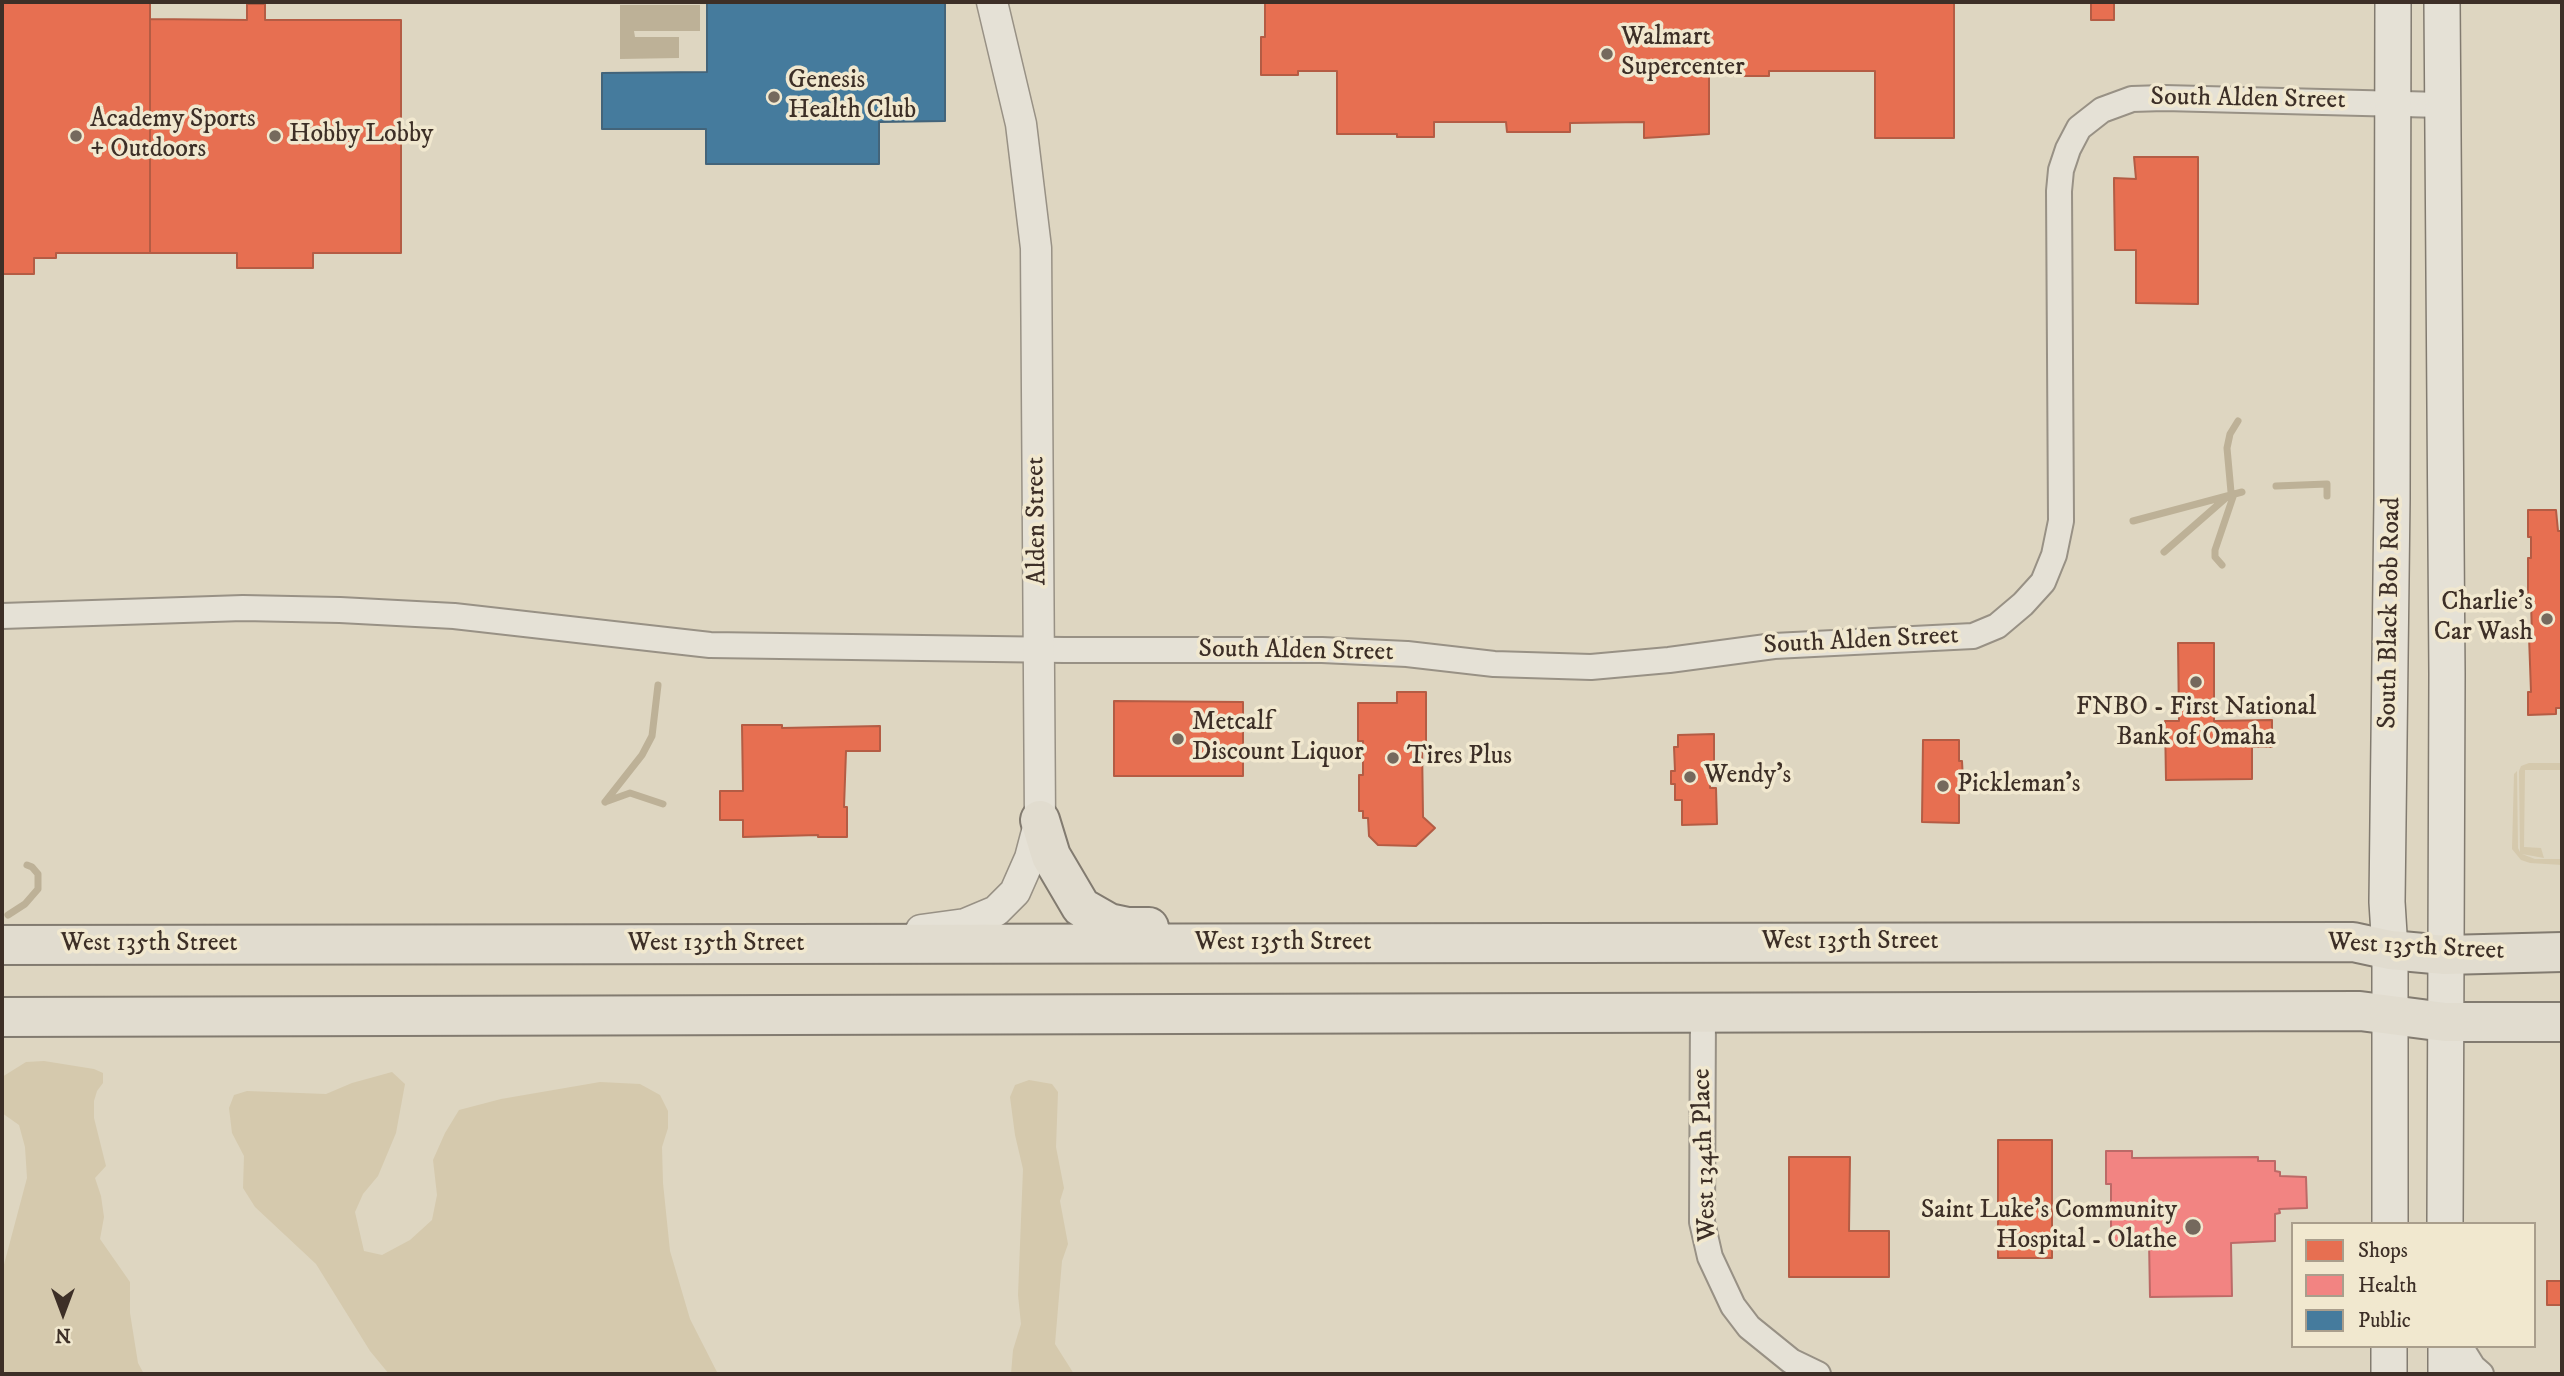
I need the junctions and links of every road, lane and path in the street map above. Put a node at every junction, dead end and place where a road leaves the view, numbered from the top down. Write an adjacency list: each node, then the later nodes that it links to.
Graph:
1 (992, 2): 7 (street, Alden Street)
2 (2393, 2): 4 (main road, South Black Bob Road)
3 (2442, 2): 5 (main road, South Black Bob Road)
4 (2393, 105): 5 (street, South Alden Street); 7 (street, South Alden Street); 12 (main road, South Black Bob Road)
5 (2442, 105): 14 (main road, South Black Bob Road)
6 (2, 616): 7 (street, South Alden Street)
7 (1039, 649): 8 (street, Alden Street)
8 (1040, 820): 9 (main road); 11 (street, Alden Street)
9 (1528, 944): 11 (main road, West 135th Street); 12 (main road, West 135th Street)
10 (2, 945): 11 (main road, West 135th Street)
11 (880, 945)
12 (2390, 950): 14 (main road, West 135th Street); 17 (main road, South Black Bob Road)
13 (2562, 952): 14 (main road, West 135th Street)
14 (2445, 955): 18 (main road, South Black Bob Road)
15 (1703, 1013): 16 (main road); 17 (main road); 25 (street, West 134th Place)
16 (2, 1017)
17 (2390, 1017): 18 (main road); 20 (main road, South Black Bob Road)
18 (2445, 1022): 19 (main road); 21 (main road, South Black Bob Road)
19 (2562, 1022)
20 (2390, 1222)
21 (2445, 1222)
22 (2389, 1348): 26 (main road)
23 (2446, 1348): 27 (main road)
24 (2461, 1348): 28 (street)
25 (1818, 1374)
26 (2389, 1374)
27 (2446, 1374)
28 (2481, 1374)

